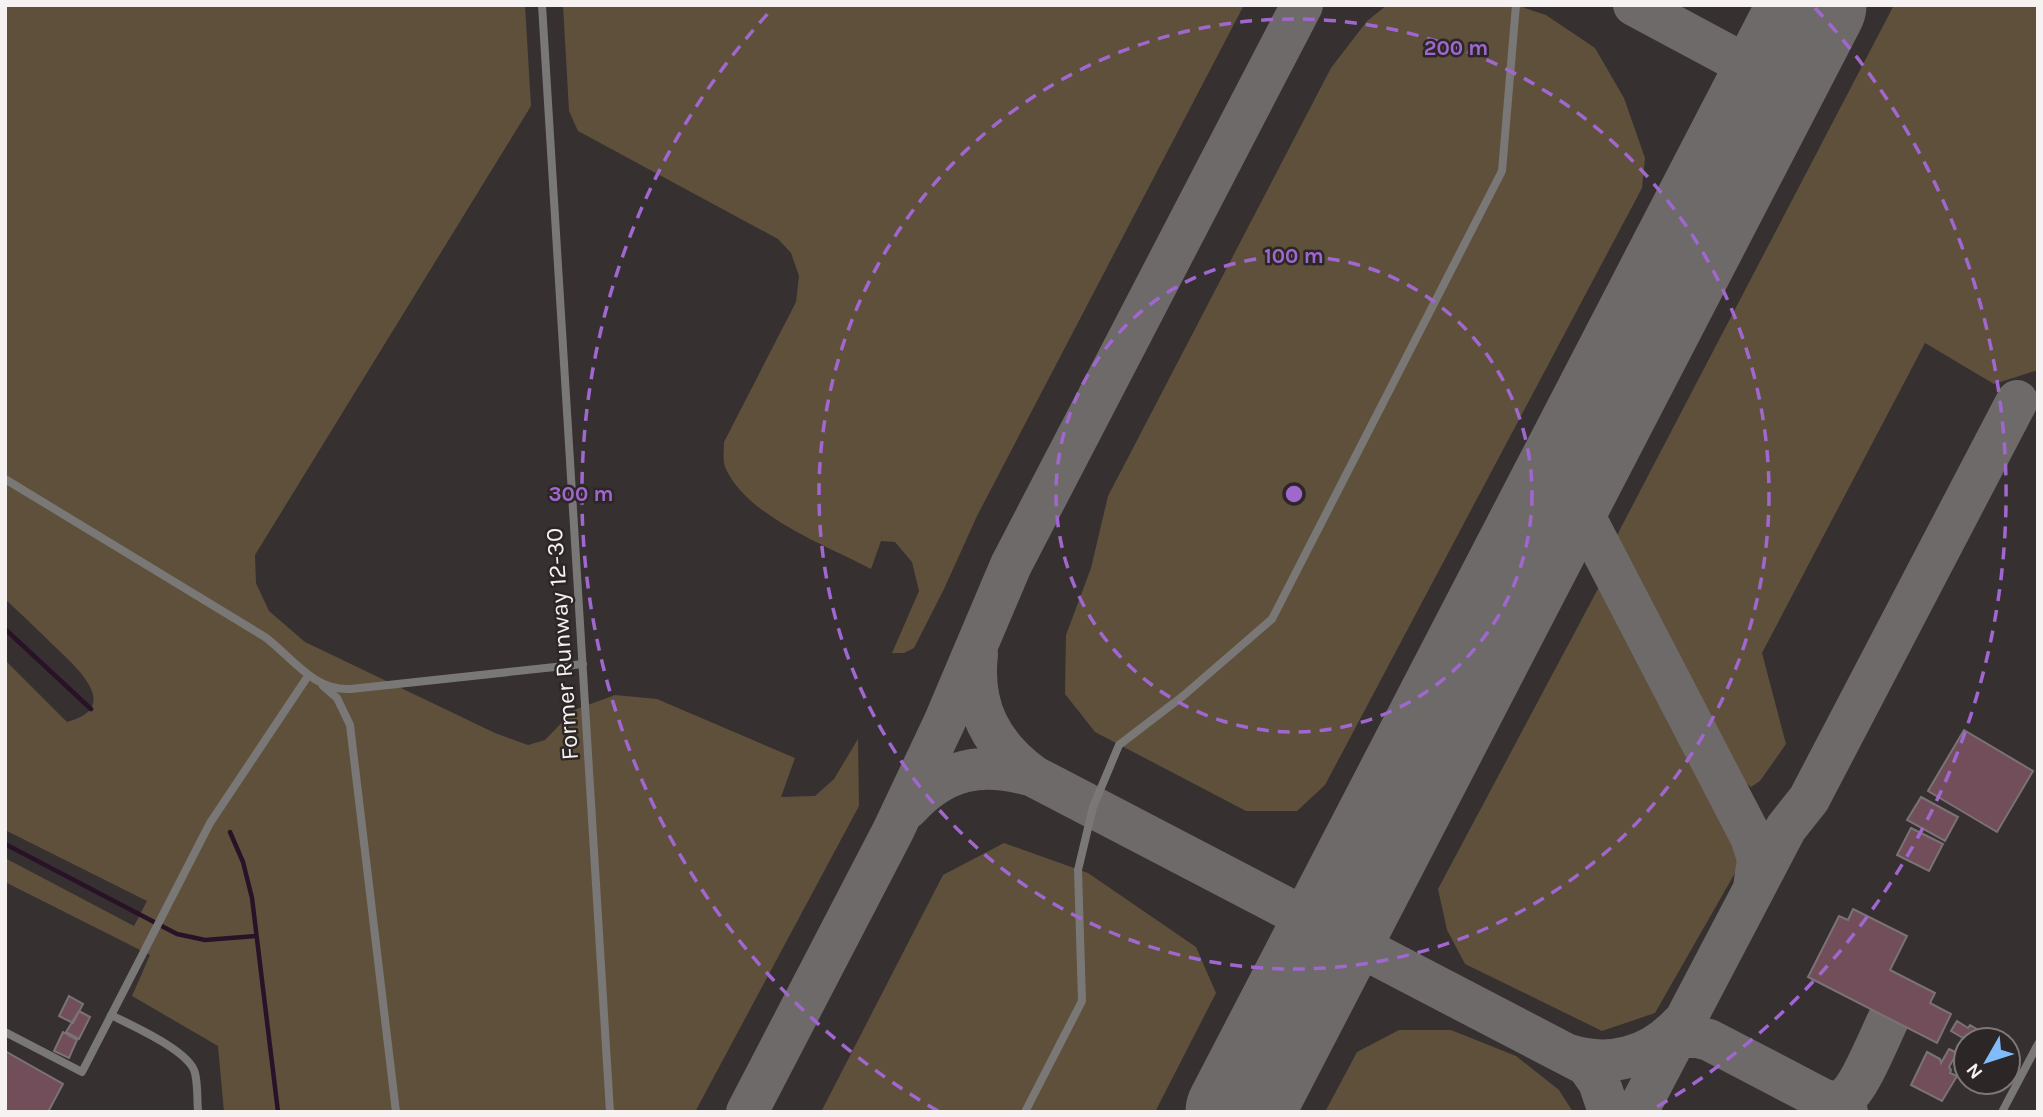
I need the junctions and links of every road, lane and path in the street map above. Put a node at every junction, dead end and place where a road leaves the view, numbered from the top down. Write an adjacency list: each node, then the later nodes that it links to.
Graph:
1 (542, 5): 4 (lane, Former Runway 12-30)
2 (1516, 5): 13 (lane)
3 (5, 479): 5 (lane)
4 (583, 664): 6 (lane); 12 (lane, Former Runway 12-30)
5 (308, 676): 6 (lane); 7 (lane)
6 (321, 684): 11 (lane)
7 (111, 1015): 8 (lane); 10 (lane)
8 (5, 1032)
9 (2038, 1044): 14 (lane)
10 (198, 1112)
11 (396, 1112)
12 (610, 1112)
13 (1025, 1112)
14 (2002, 1112)

